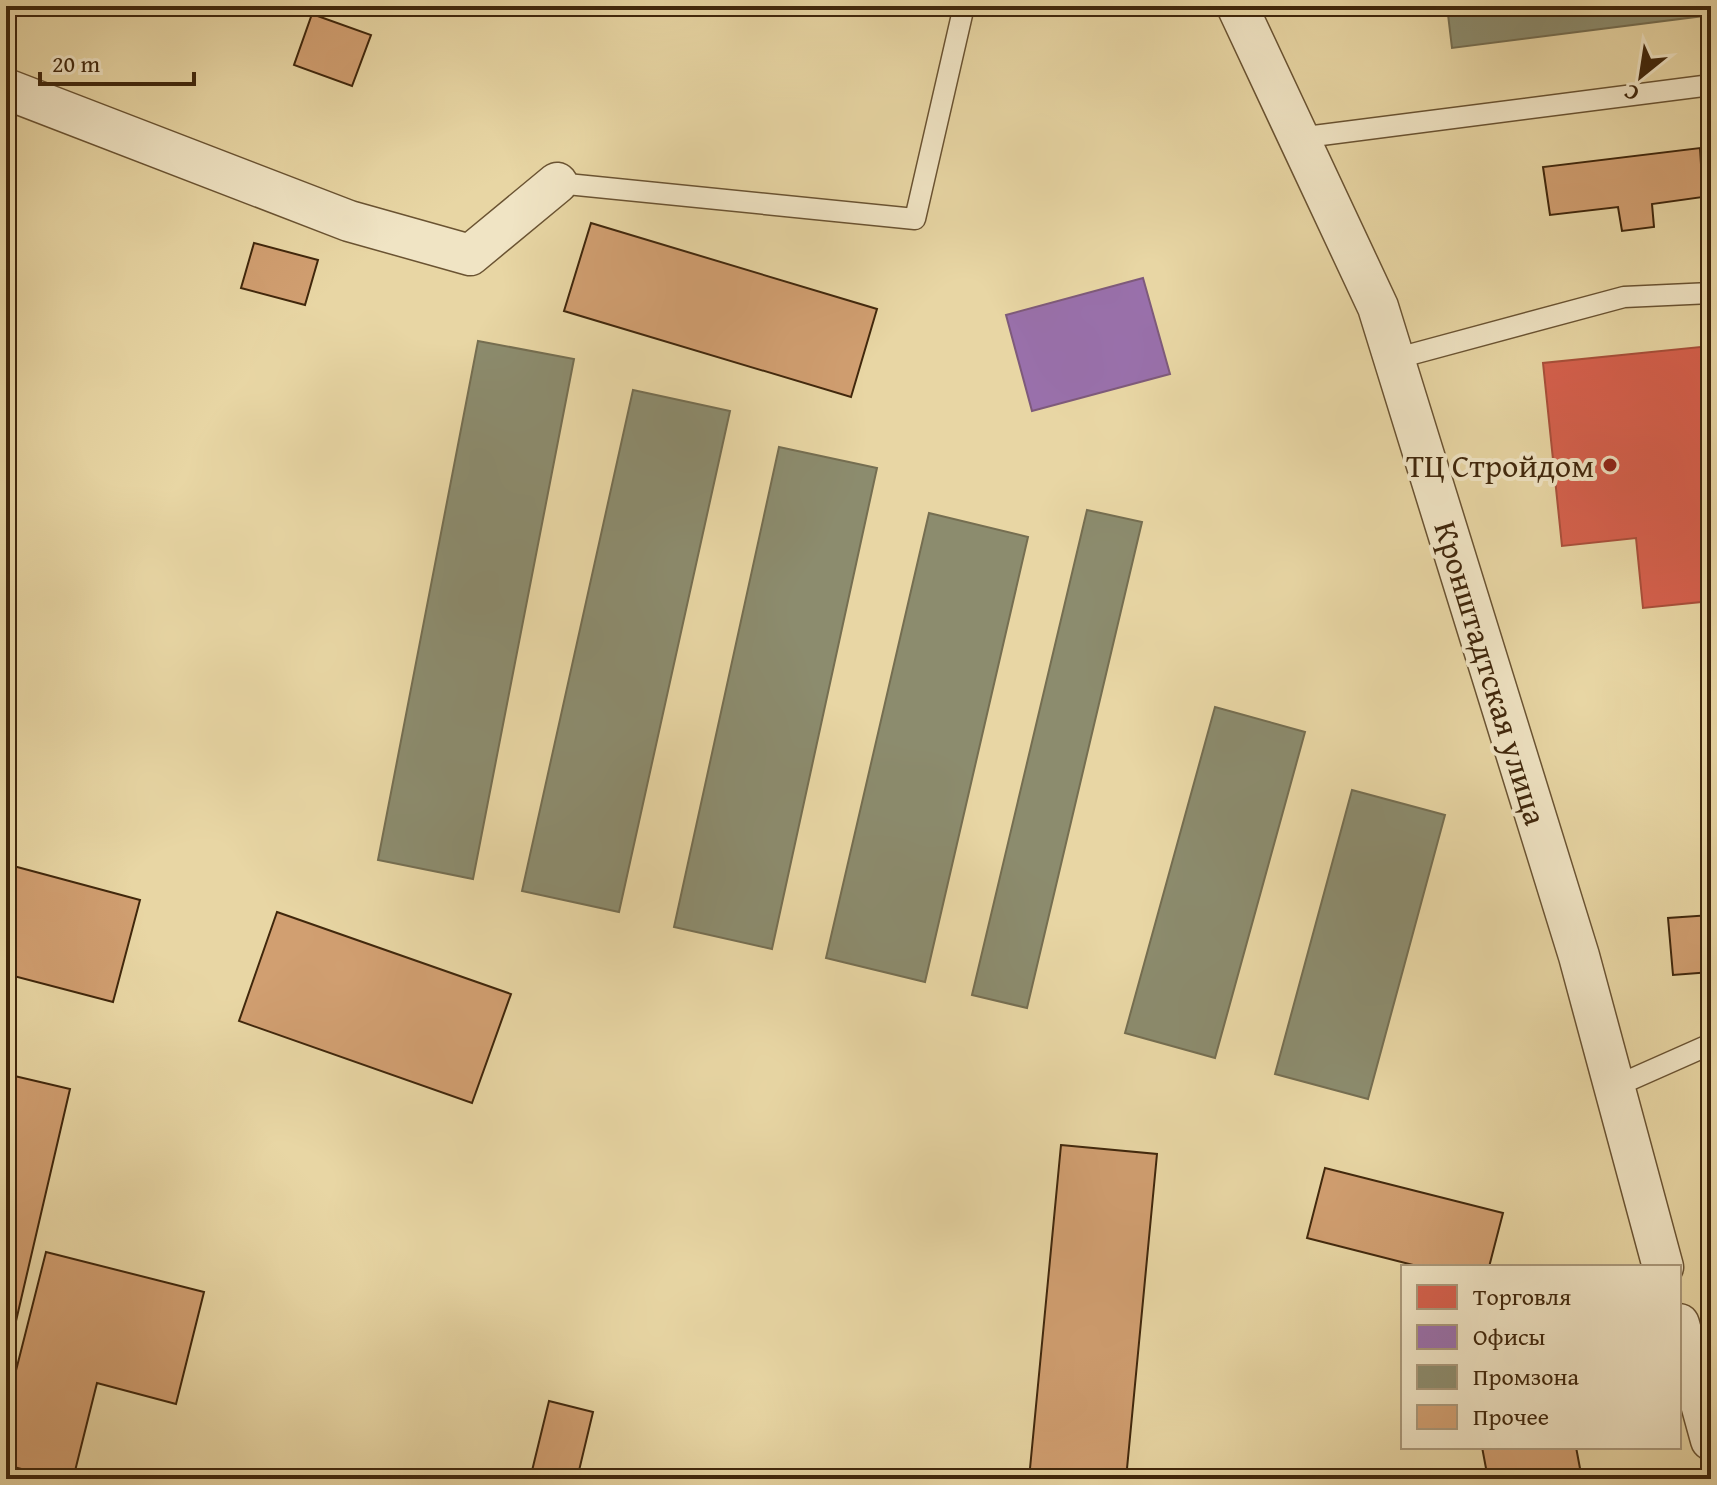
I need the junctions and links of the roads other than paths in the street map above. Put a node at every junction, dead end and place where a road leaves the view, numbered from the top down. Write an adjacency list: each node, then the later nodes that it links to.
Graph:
1 (964, 6): 6 (lane)
2 (1237, 6): 5 (street, Кронштадтская улица)
3 (1711, 85): 5 (lane)
4 (6, 89): 6 (street)
5 (1298, 138): 8 (street, Кронштадтская улица)
6 (557, 183)
7 (1711, 293): 8 (lane)
8 (1394, 359): 10 (street, Кронштадтская улица)
9 (1711, 1044): 10 (lane)
10 (1614, 1087): 11 (street, Кронштадтская улица)
11 (1662, 1265)
12 (1681, 1331): 13 (street)
13 (1711, 1440)

